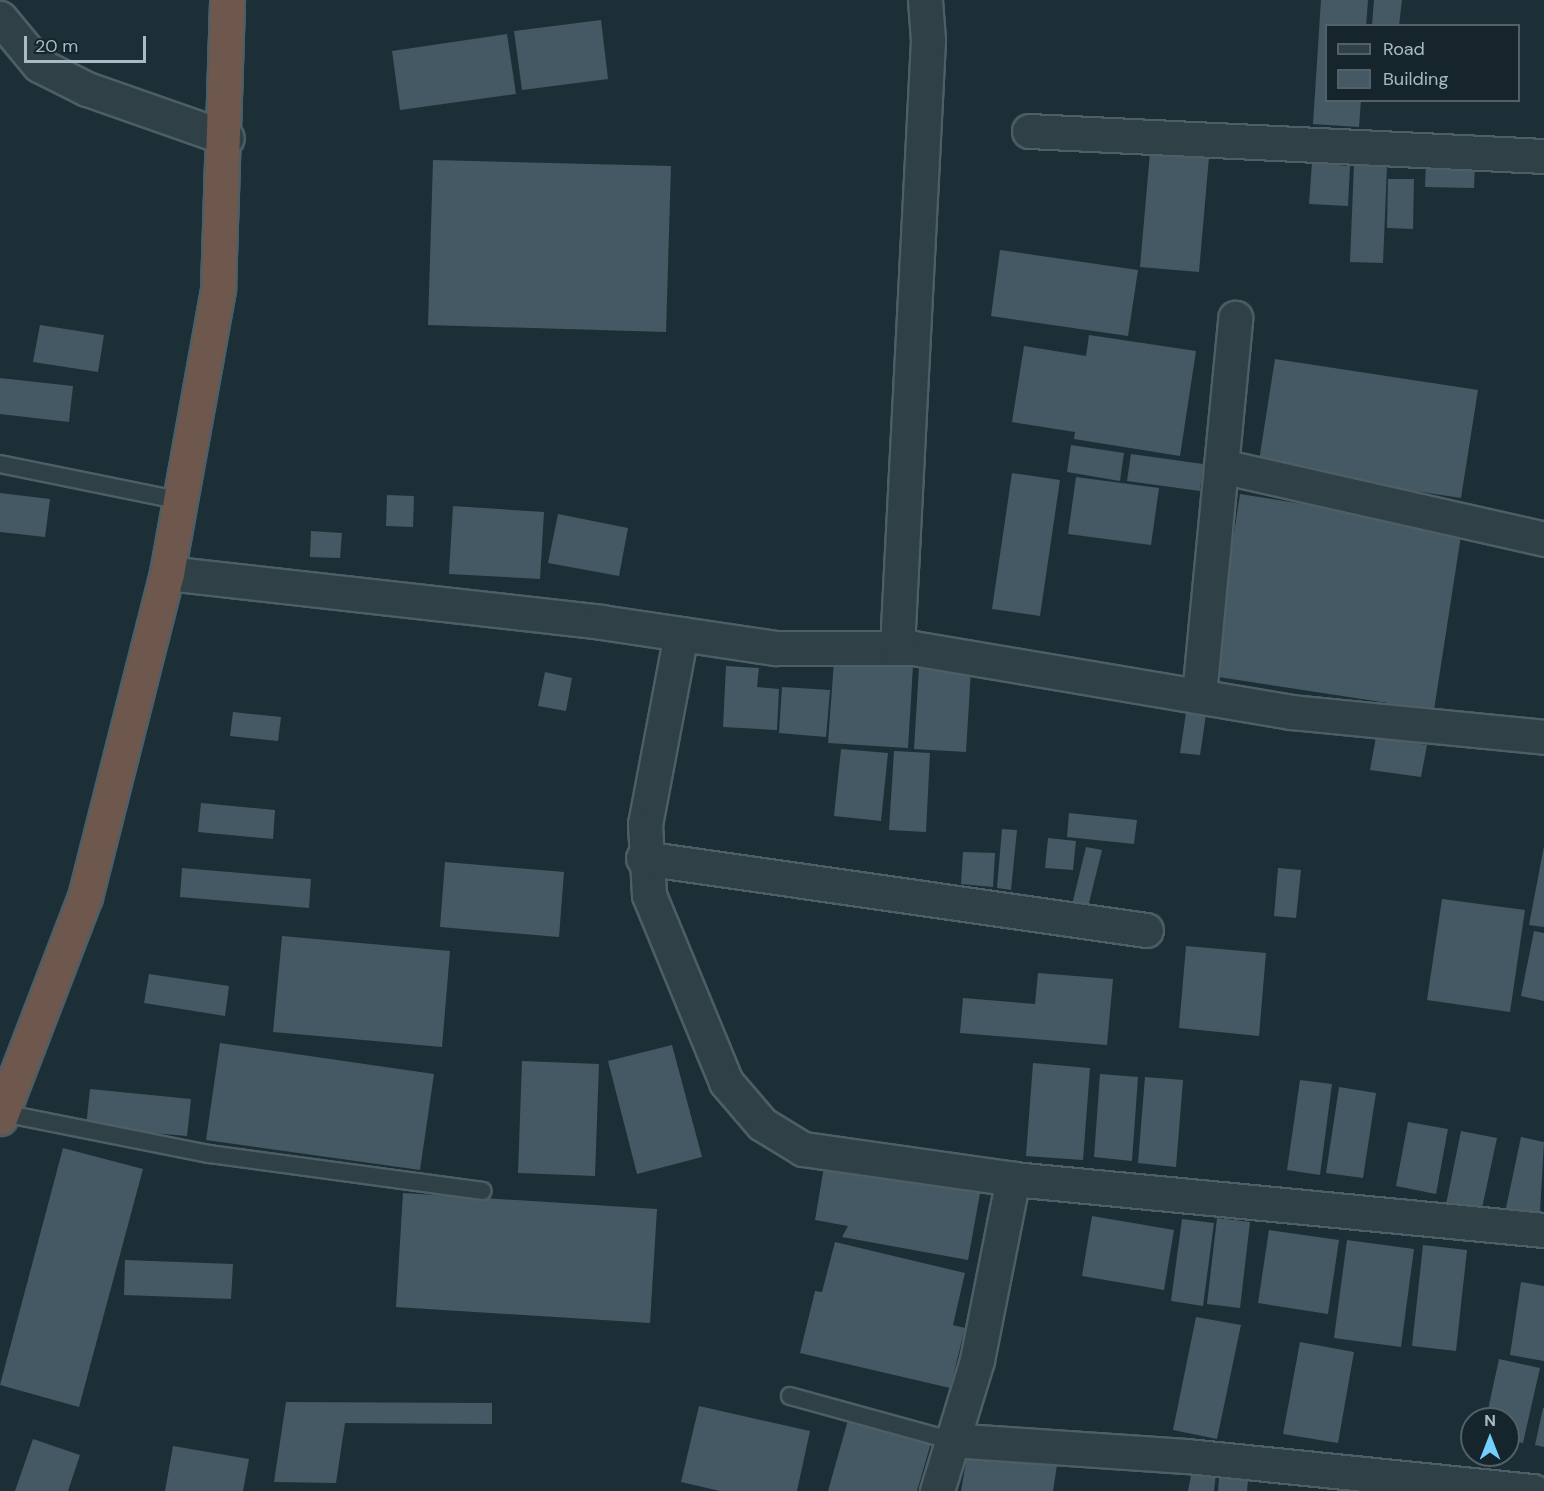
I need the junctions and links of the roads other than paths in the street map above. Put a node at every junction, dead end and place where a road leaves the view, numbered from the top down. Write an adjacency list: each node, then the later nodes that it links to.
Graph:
1 (227, 0): 5 (highway)
2 (925, 0): 14 (street)
3 (0, 18): 5 (street)
4 (1029, 131): 6 (street)
5 (227, 138): 10 (highway)
6 (1544, 156)
7 (1235, 318): 9 (street)
8 (0, 464): 10 (lane)
9 (1221, 466): 11 (street); 15 (street)
10 (182, 501): 12 (highway)
11 (1544, 539)
12 (168, 573): 13 (street); 19 (highway)
13 (681, 634): 14 (street); 17 (street)
14 (897, 648): 15 (street)
15 (1199, 695): 16 (street)
16 (1544, 737)
17 (643, 858): 18 (street); 20 (street)
18 (1146, 930)
19 (1, 1116): 21 (lane)
20 (1013, 1179): 22 (street); 24 (street)
21 (483, 1191)
22 (1544, 1230)
23 (790, 1396): 24 (lane)
24 (950, 1440): 25 (street); 26 (street)
25 (937, 1491)
26 (1533, 1491)

